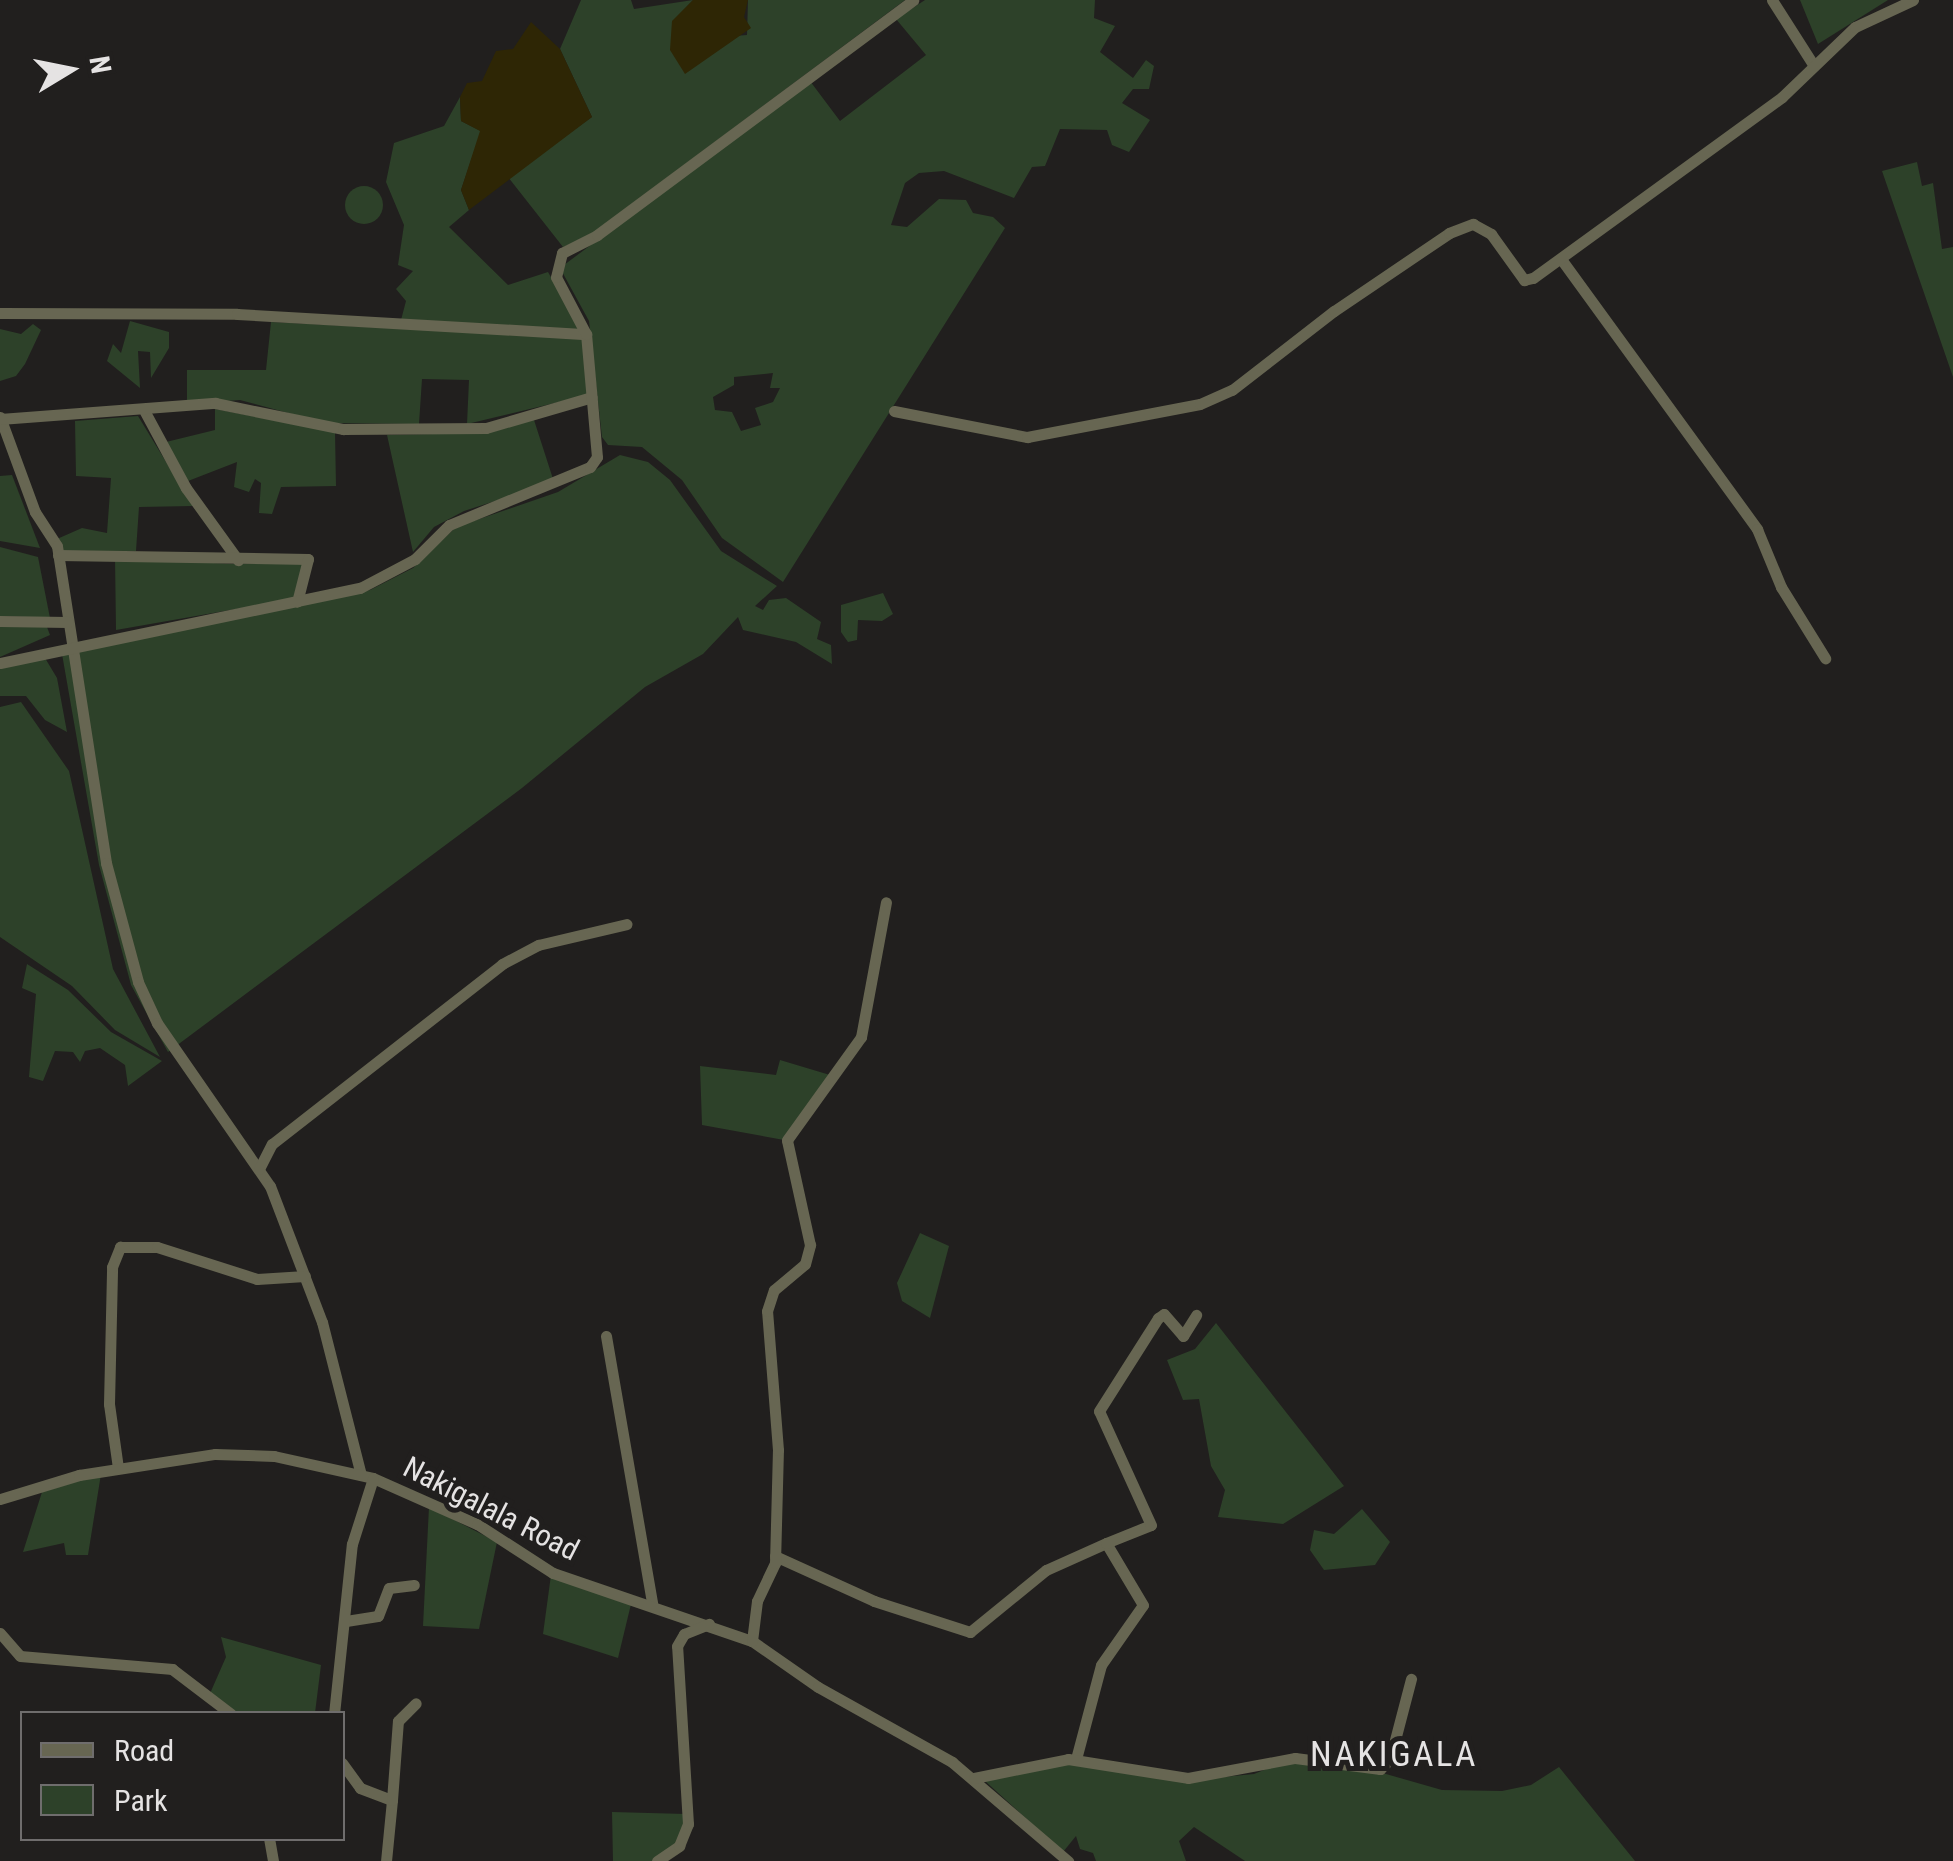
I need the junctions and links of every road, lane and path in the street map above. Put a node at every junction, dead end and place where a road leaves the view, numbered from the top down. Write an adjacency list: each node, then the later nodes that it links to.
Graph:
1 (913, 0): 7 (street)
2 (1772, 0): 4 (street)
3 (1913, 0): 4 (street)
4 (1814, 66): 5 (street)
5 (1561, 259): 9 (street); 18 (street)
6 (0, 313): 7 (street)
7 (586, 334): 8 (street)
8 (592, 397): 10 (street); 14 (street)
9 (894, 411)
10 (145, 412): 11 (street); 13 (street)
11 (0, 418): 12 (street)
12 (58, 555): 13 (street); 16 (street)
13 (238, 560): 14 (street)
14 (297, 602): 17 (street)
15 (0, 621): 16 (street)
16 (68, 622): 17 (street)
17 (68, 647): 19 (street); 22 (street)
18 (1825, 658)
19 (0, 663)
20 (886, 902): 30 (street)
21 (627, 924): 22 (street)
22 (259, 1169): 23 (street)
23 (306, 1276): 26 (street); 27 (street)
24 (1196, 1316): 29 (street)
25 (606, 1336): 32 (street)
26 (118, 1468): 27 (street, Nakigalala Road); 28 (street, Nakigalala Road)
27 (367, 1476): 32 (street, Nakigalala Road); 34 (street)
28 (0, 1499)
29 (1106, 1543): 30 (street); 43 (street)
30 (775, 1556): 38 (street)
31 (414, 1585): 34 (street)
32 (652, 1602): 33 (street, Nakigalala Road)
33 (678, 1612): 35 (street, Nakigalala Road); 37 (street)
34 (346, 1621): 42 (street)
35 (709, 1624): 37 (street); 38 (street, Nakigalala Road)
36 (0, 1633): 41 (street)
37 (684, 1634): 48 (street)
38 (752, 1641): 45 (street, Nakigalala Road)
39 (1410, 1679): 43 (street)
40 (416, 1703): 46 (street)
41 (227, 1711)
42 (334, 1711)
43 (1076, 1760): 45 (street)
44 (345, 1767): 46 (street)
45 (974, 1778): 49 (street, Nakigalala Road)
46 (392, 1800): 47 (street)
47 (386, 1861)
48 (657, 1861)
49 (1068, 1861)

